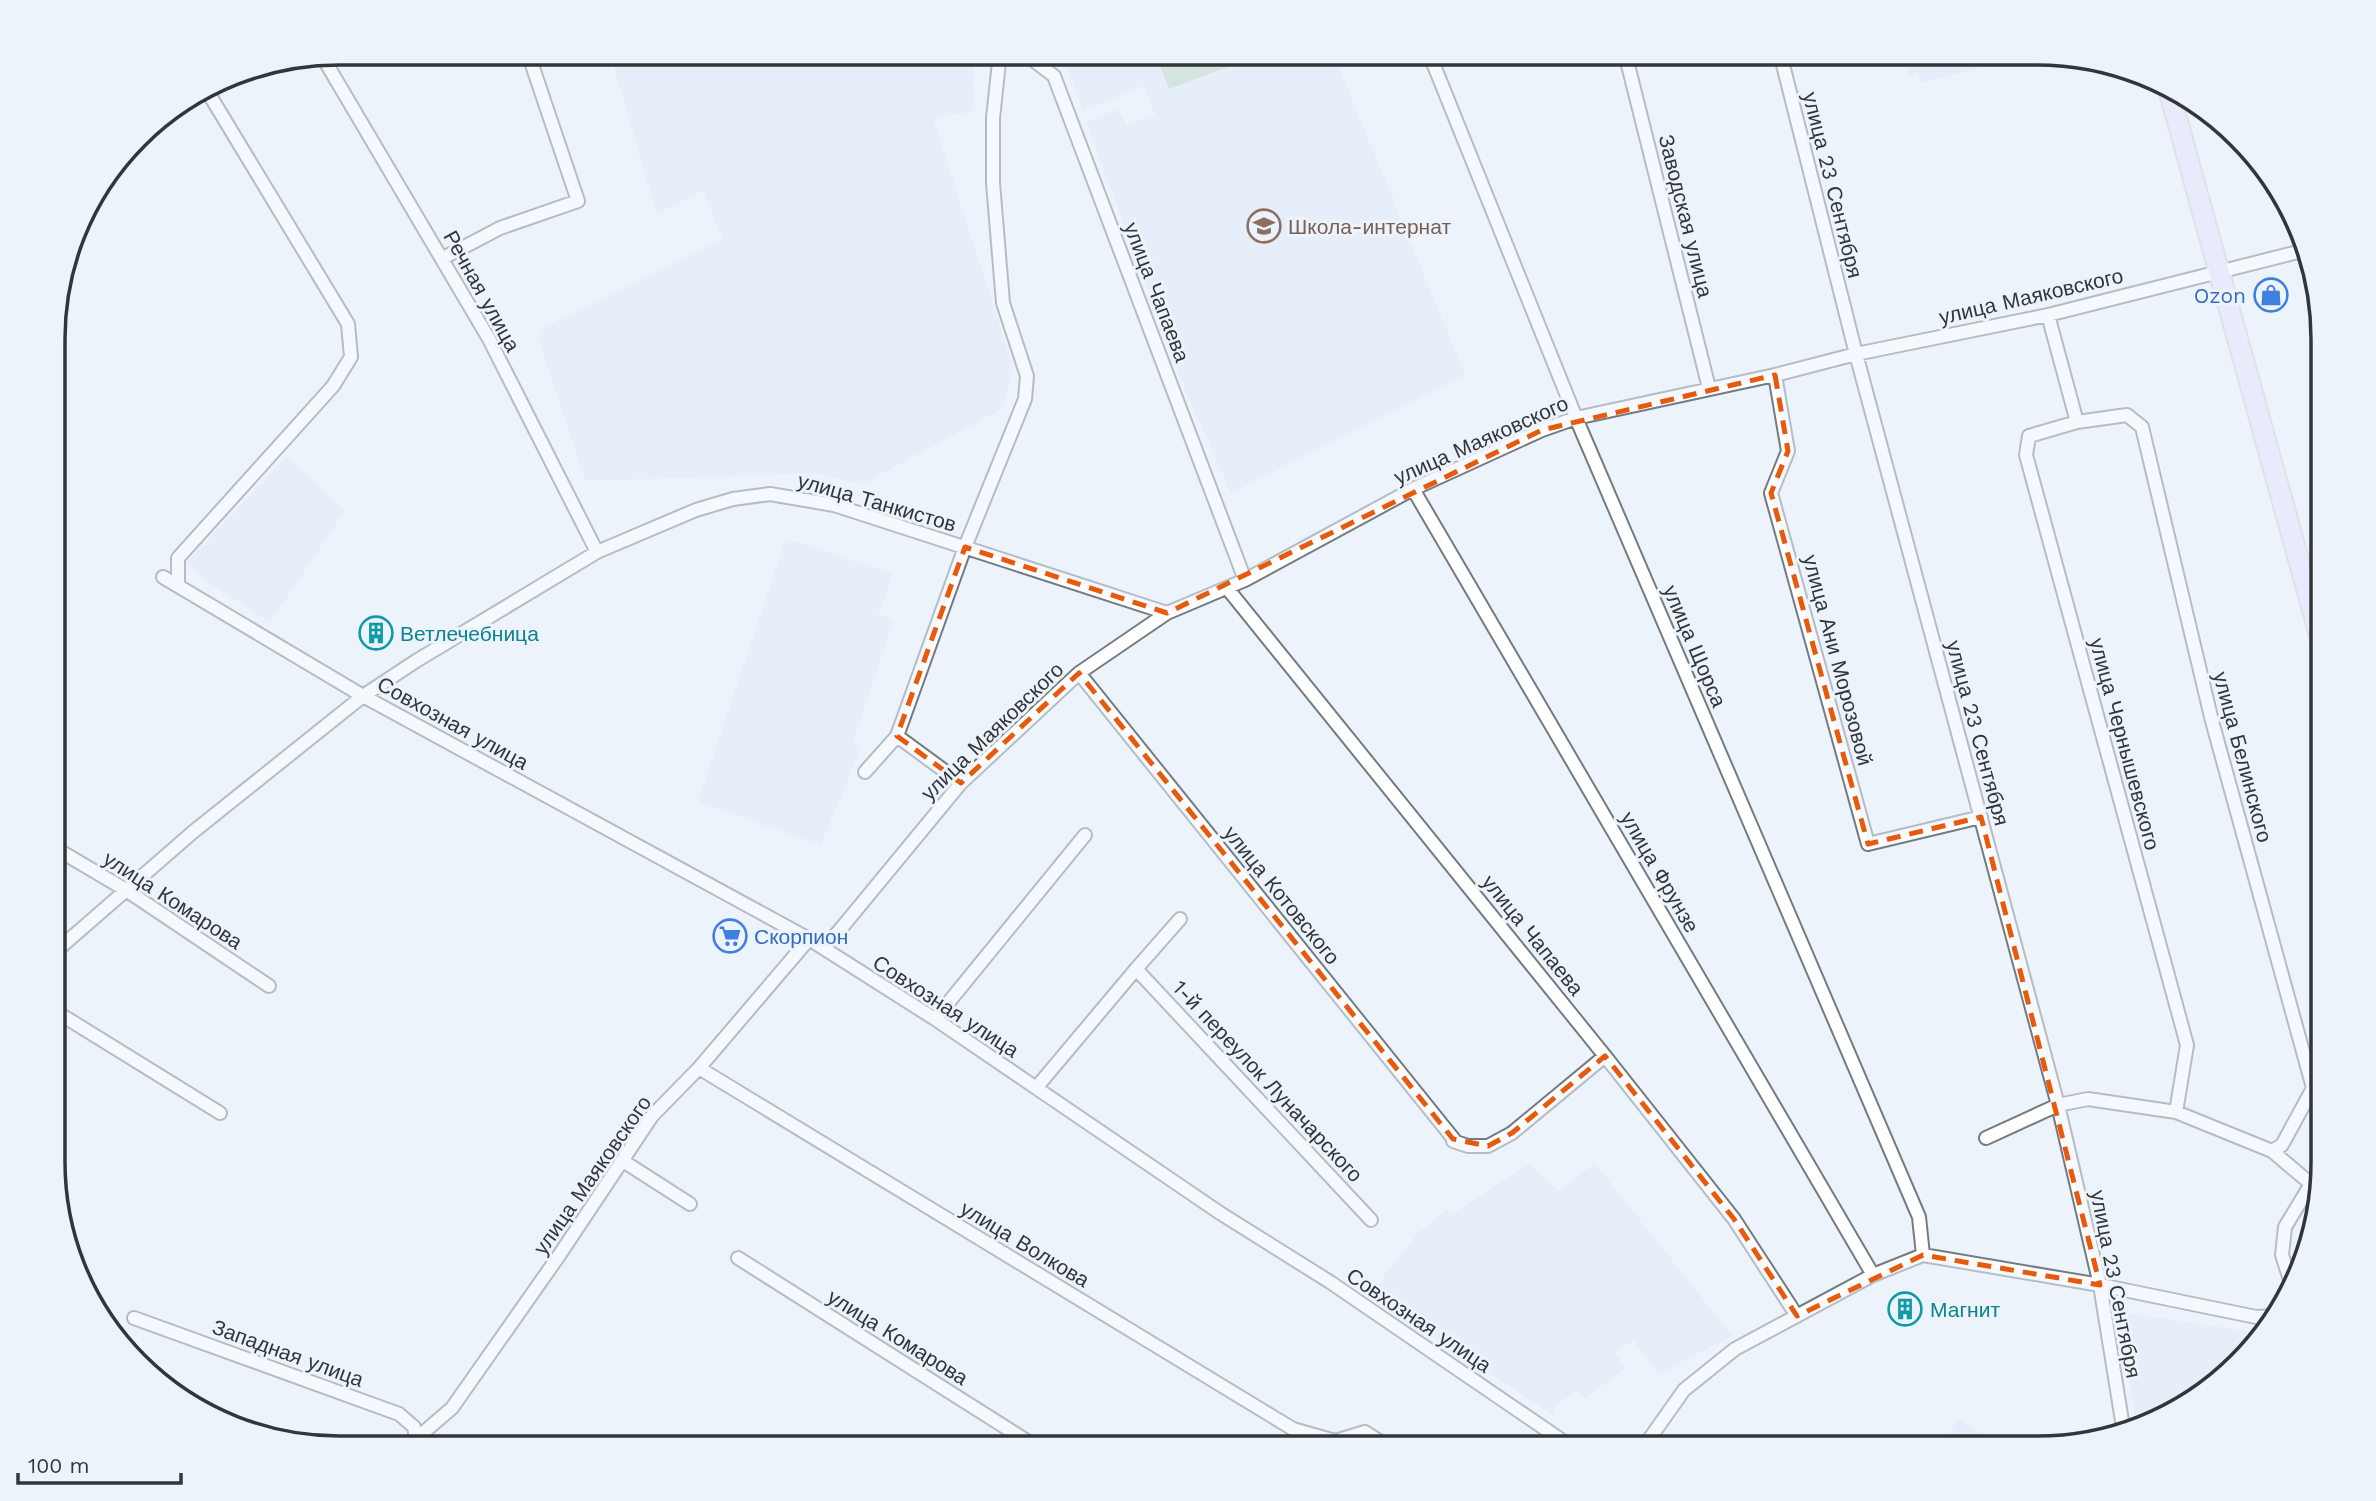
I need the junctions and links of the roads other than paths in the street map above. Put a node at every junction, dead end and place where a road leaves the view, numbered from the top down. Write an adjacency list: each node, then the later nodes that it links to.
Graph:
1 (327, 65): 11 (street, Речная улица)
2 (532, 65): 11 (street)
3 (999, 65): 20 (street, улица Танкистов)
4 (1040, 65): 23 (street, улица Чапаева)
5 (1434, 65): 17 (street, улица Щорса)
6 (1628, 65): 16 (street, Заводская улица)
7 (1783, 65): 14 (street, улица 23 Сентября)
8 (211, 97): 24 (street)
9 (2172, 100): 12 (main road)
10 (2297, 252): 12 (street, улица Маяковского)
11 (443, 258): 21 (street, Речная улица)
12 (2220, 270): 13 (street, улица Маяковского); 26 (main road)
13 (2048, 315): 14 (street, улица Маяковского); 18 (street)
14 (1856, 354): 15 (street, улица Маяковского); 33 (street, улица 23 Сентября)
15 (1775, 375): 16 (street, улица Маяковского); 33 (street, улица Ани Морозовой)
16 (1709, 388): 17 (street, улица Маяковского)
17 (1576, 418): 19 (street, улица Маяковского); 60 (street, улица Щорса)
18 (2077, 422): 47 (street, улица Белинского); 51 (street, улица Чернышевского)
19 (1413, 489): 23 (street, улица Маяковского); 63 (street, улица Фрунзе)
20 (965, 547): 21 (street, улица Танкистов); 27 (street); 30 (street)
21 (597, 552): 29 (street, улица Танкистов)
22 (163, 577): 24 (street, Совхозная улица)
23 (1245, 580): 25 (street, улица Маяковского)
24 (178, 586): 29 (street, Совхозная улица)
25 (1227, 587): 27 (street, улица Маяковского); 45 (street, улица Чапаева)
26 (2311, 604)
27 (1167, 613): 28 (street, улица Маяковского)
28 (1079, 673): 32 (street, улица Маяковского); 45 (street, улица Котовского)
29 (363, 696): 36 (street, улица Танкистов); 38 (street, Совхозная улица)
30 (897, 736): 31 (street); 32 (street)
31 (865, 772)
32 (961, 783): 40 (street, улица Маяковского)
33 (1981, 817): 50 (street, улица 23 Сентября)
34 (1085, 835): 44 (street)
35 (65, 854): 36 (street, улица Комарова)
36 (127, 890): 39 (street, улица Танкистов); 42 (street, улица Комарова)
37 (1180, 919): 41 (street)
38 (809, 939): 40 (street, Совхозная улица); 46 (street, улица Маяковского)
39 (65, 944)
40 (822, 948): 44 (street, Совхозная улица)
41 (1136, 969): 48 (street); 59 (street, 1-й переулок Луначарского)
42 (269, 986)
43 (65, 1017): 52 (street)
44 (935, 1019): 48 (street, Совхозная улица)
45 (1605, 1056): 65 (street, улица Чапаева)
46 (699, 1068): 55 (street, улица Маяковского); 72 (street, улица Волкова)
47 (2311, 1081)
48 (1036, 1088): 73 (street, Совхозная улица)
49 (2311, 1092): 54 (street, улица Белинского)
50 (2058, 1105): 51 (street); 53 (street); 64 (street, улица 23 Сентября)
51 (2176, 1112): 54 (street)
52 (220, 1113)
53 (1986, 1138)
54 (2272, 1151): 56 (street)
55 (623, 1161): 58 (street); 70 (street, улица Маяковского)
56 (2311, 1184)
57 (2310, 1185): 62 (street)
58 (691, 1204)
59 (1371, 1220)
60 (1923, 1255): 63 (street); 64 (street)
61 (738, 1258): 71 (street, улица Комарова)
62 (2288, 1272)
63 (1873, 1275): 65 (street)
64 (2100, 1285): 66 (street); 68 (street, улица 23 Сентября)
65 (1797, 1316): 74 (street)
66 (2263, 1317)
67 (134, 1318): 69 (street, Западная улица)
68 (2122, 1423)
69 (413, 1436)
70 (422, 1436)
71 (1019, 1436)
72 (1311, 1436)
73 (1555, 1436)
74 (1651, 1436)

